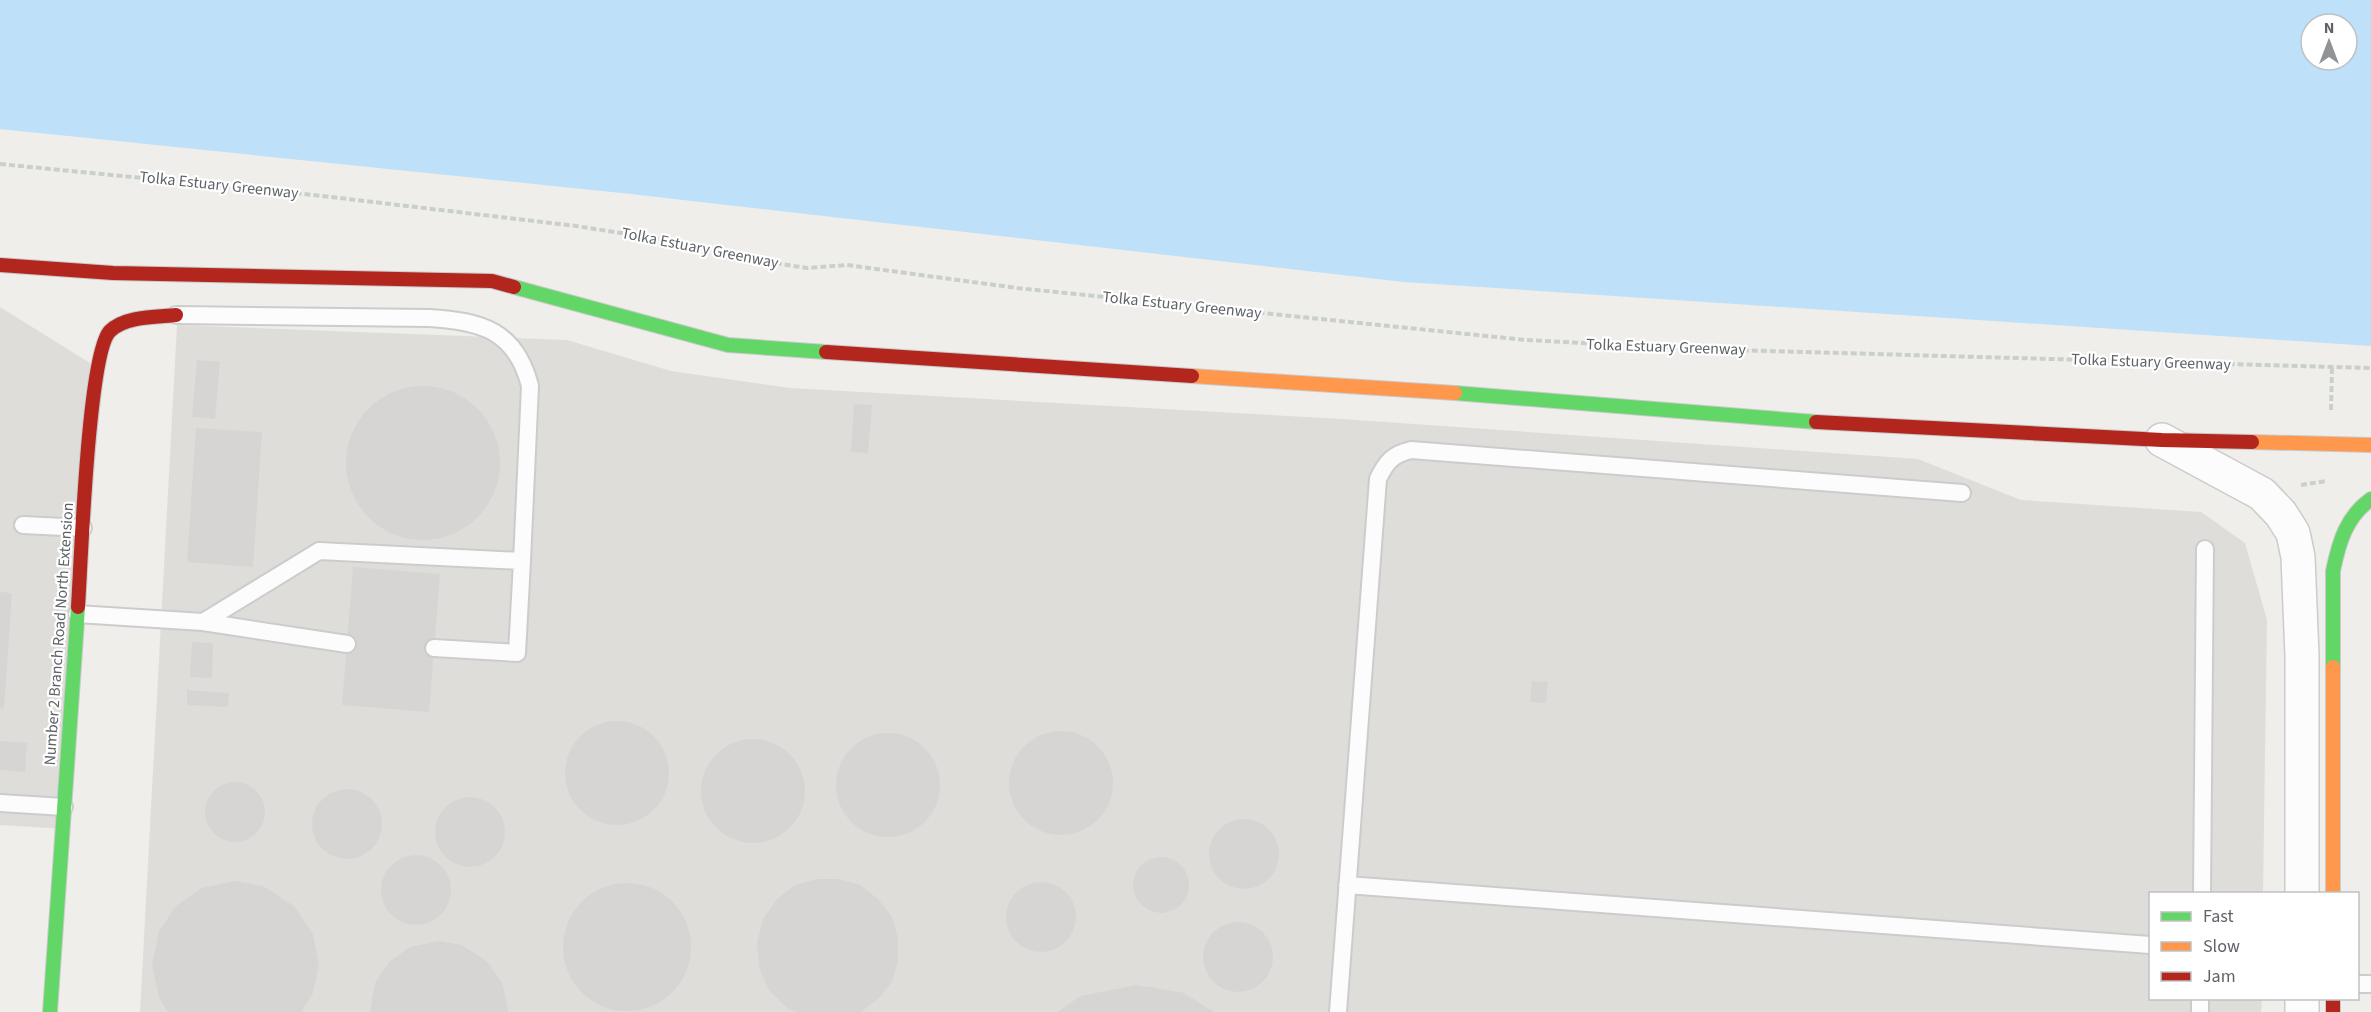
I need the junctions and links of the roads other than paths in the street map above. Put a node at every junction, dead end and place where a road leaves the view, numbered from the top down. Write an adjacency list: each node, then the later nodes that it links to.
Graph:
1 (0, 265): 3 (street)
2 (176, 315): 8 (street, Number 2 Branch Road North Extension); 10 (lane)
3 (2162, 440): 4 (street); 19 (street)
4 (2371, 445)
5 (1962, 493): 17 (lane)
6 (2371, 499): 20 (street)
7 (23, 525): 8 (lane)
8 (83, 528): 11 (street, Number 2 Branch Road North Extension)
9 (2205, 549): 18 (lane)
10 (522, 561): 12 (lane); 14 (lane)
11 (77, 614): 12 (lane); 16 (street, Number 2 Branch Road North Extension)
12 (203, 622): 13 (lane)
13 (347, 644)
14 (434, 648)
15 (0, 803): 16 (lane)
16 (64, 807): 22 (street, Number 2 Branch Road North Extension)
17 (1347, 885): 21 (lane); 23 (lane)
18 (2202, 892)
19 (2302, 892)
20 (2333, 892)
21 (2149, 945)
22 (50, 1012)
23 (1338, 1012)

